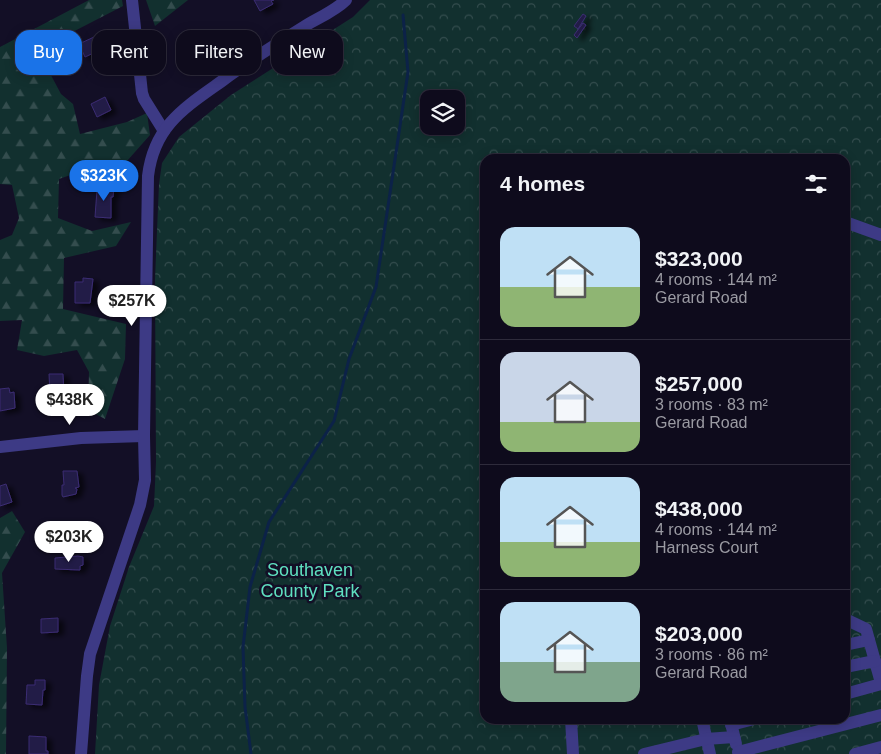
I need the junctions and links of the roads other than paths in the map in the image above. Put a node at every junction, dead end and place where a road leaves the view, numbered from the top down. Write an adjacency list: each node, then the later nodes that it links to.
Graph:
1 (132, 0): 3 (street)
2 (346, 0): 3 (street)
3 (164, 131): 6 (street)
4 (850, 224): 5 (street)
5 (881, 235)
6 (144, 436): 7 (street); 24 (street)
7 (0, 447)
8 (850, 621): 9 (street)
9 (869, 640): 10 (street); 11 (street)
10 (850, 644)
11 (875, 661): 12 (street); 13 (street)
12 (850, 666)
13 (881, 684): 14 (street)
14 (850, 693)
15 (881, 715): 16 (street)
16 (850, 723)
17 (571, 724): 25 (street)
18 (703, 724): 21 (street)
19 (847, 724): 23 (street)
20 (732, 727): 21 (street); 23 (street)
21 (706, 739): 26 (street); 27 (street)
22 (881, 747): 28 (street)
23 (738, 753)
24 (81, 754)
25 (573, 754)
26 (644, 754)
27 (710, 754)
28 (855, 754)

